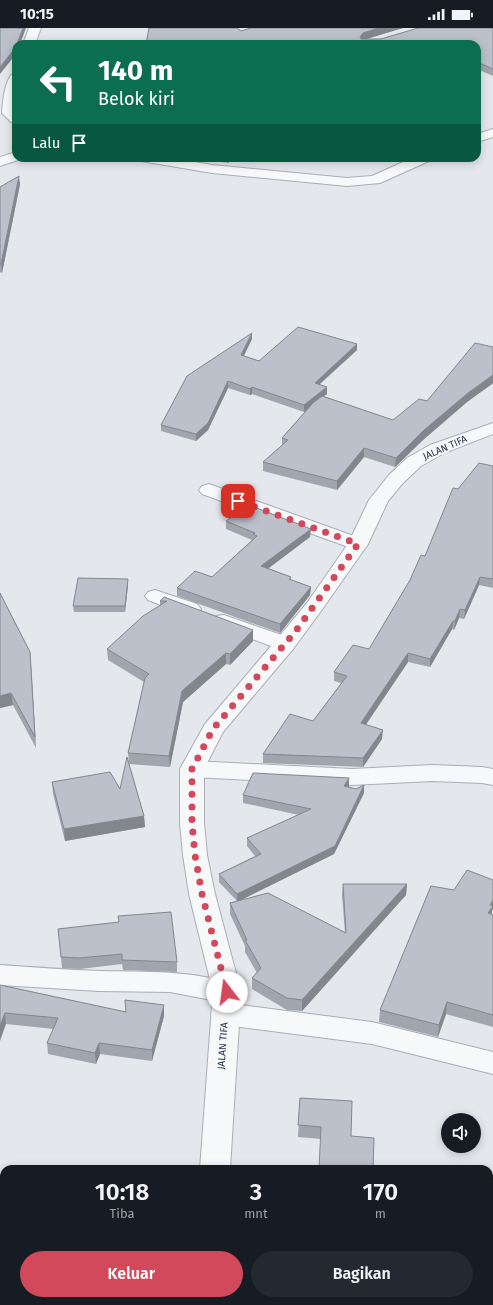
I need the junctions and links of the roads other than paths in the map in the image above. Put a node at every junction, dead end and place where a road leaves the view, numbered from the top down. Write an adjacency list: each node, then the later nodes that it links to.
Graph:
1 (35, 28): 2 (street)
2 (30, 40)
3 (12, 90): 4 (street)
4 (8, 115)
5 (493, 133): 6 (street)
6 (481, 137)
7 (12, 158): 8 (street)
8 (0, 162)
9 (171, 162): 10 (street)
10 (415, 162)
11 (493, 428): 13 (street, JALAN TIFA)
12 (209, 490): 13 (street)
13 (358, 544): 15 (street, JALAN TIFA)
14 (155, 596): 15 (street)
15 (285, 644): 16 (street, JALAN TIFA)
16 (192, 769): 17 (street); 19 (street, JALAN TIFA)
17 (493, 777)
18 (0, 975): 19 (street)
19 (226, 1003): 20 (street); 21 (street, JALAN TIFA)
20 (493, 1064)
21 (215, 1165)

